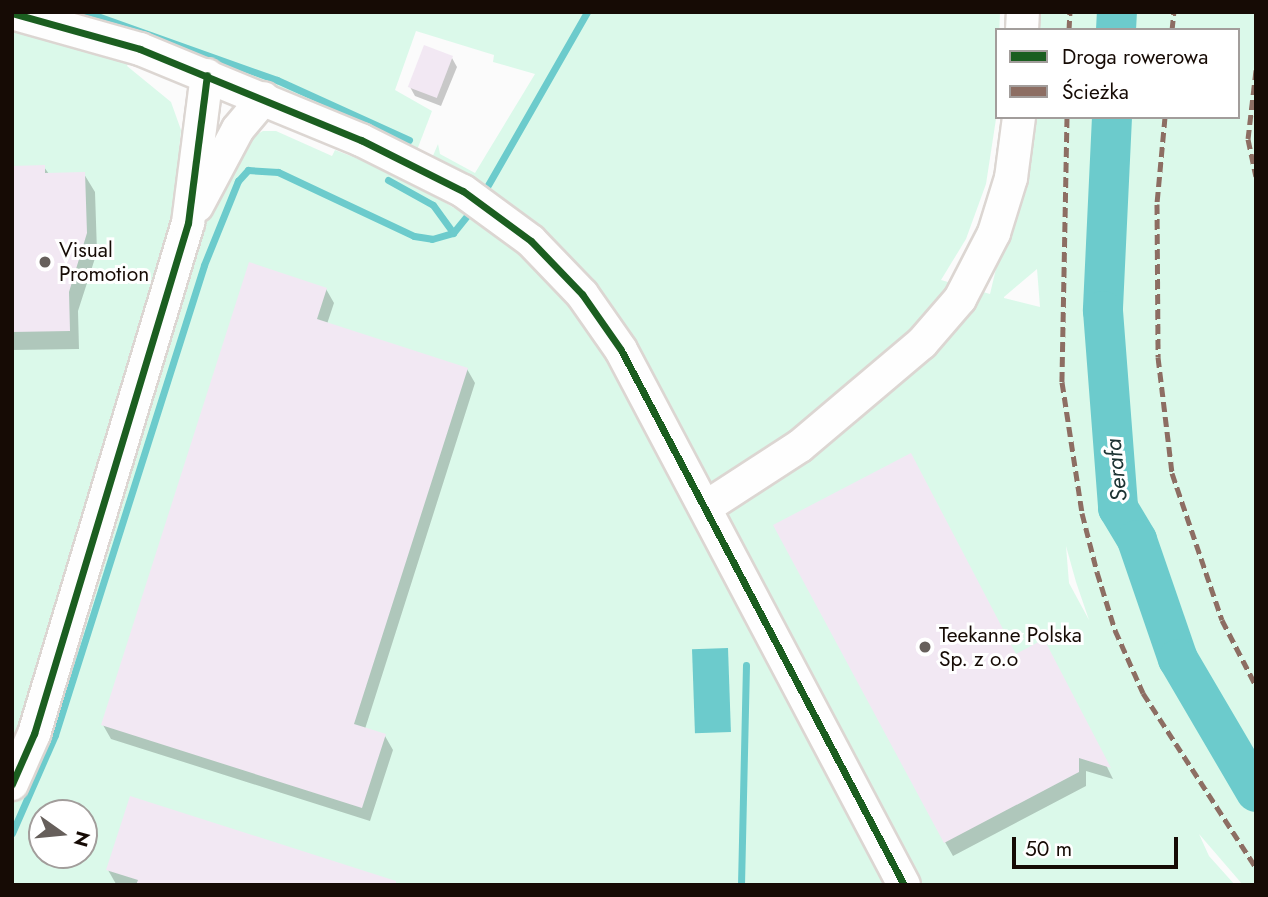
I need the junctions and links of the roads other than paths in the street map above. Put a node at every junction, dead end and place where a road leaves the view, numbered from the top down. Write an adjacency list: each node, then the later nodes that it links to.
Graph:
1 (12, 13): 2 (street)
2 (207, 75): 3 (street); 5 (street)
3 (264, 98): 5 (street); 6 (street)
4 (1019, 119): 6 (street)
5 (188, 223): 7 (street)
6 (706, 507): 8 (street)
7 (12, 784)
8 (904, 885)

